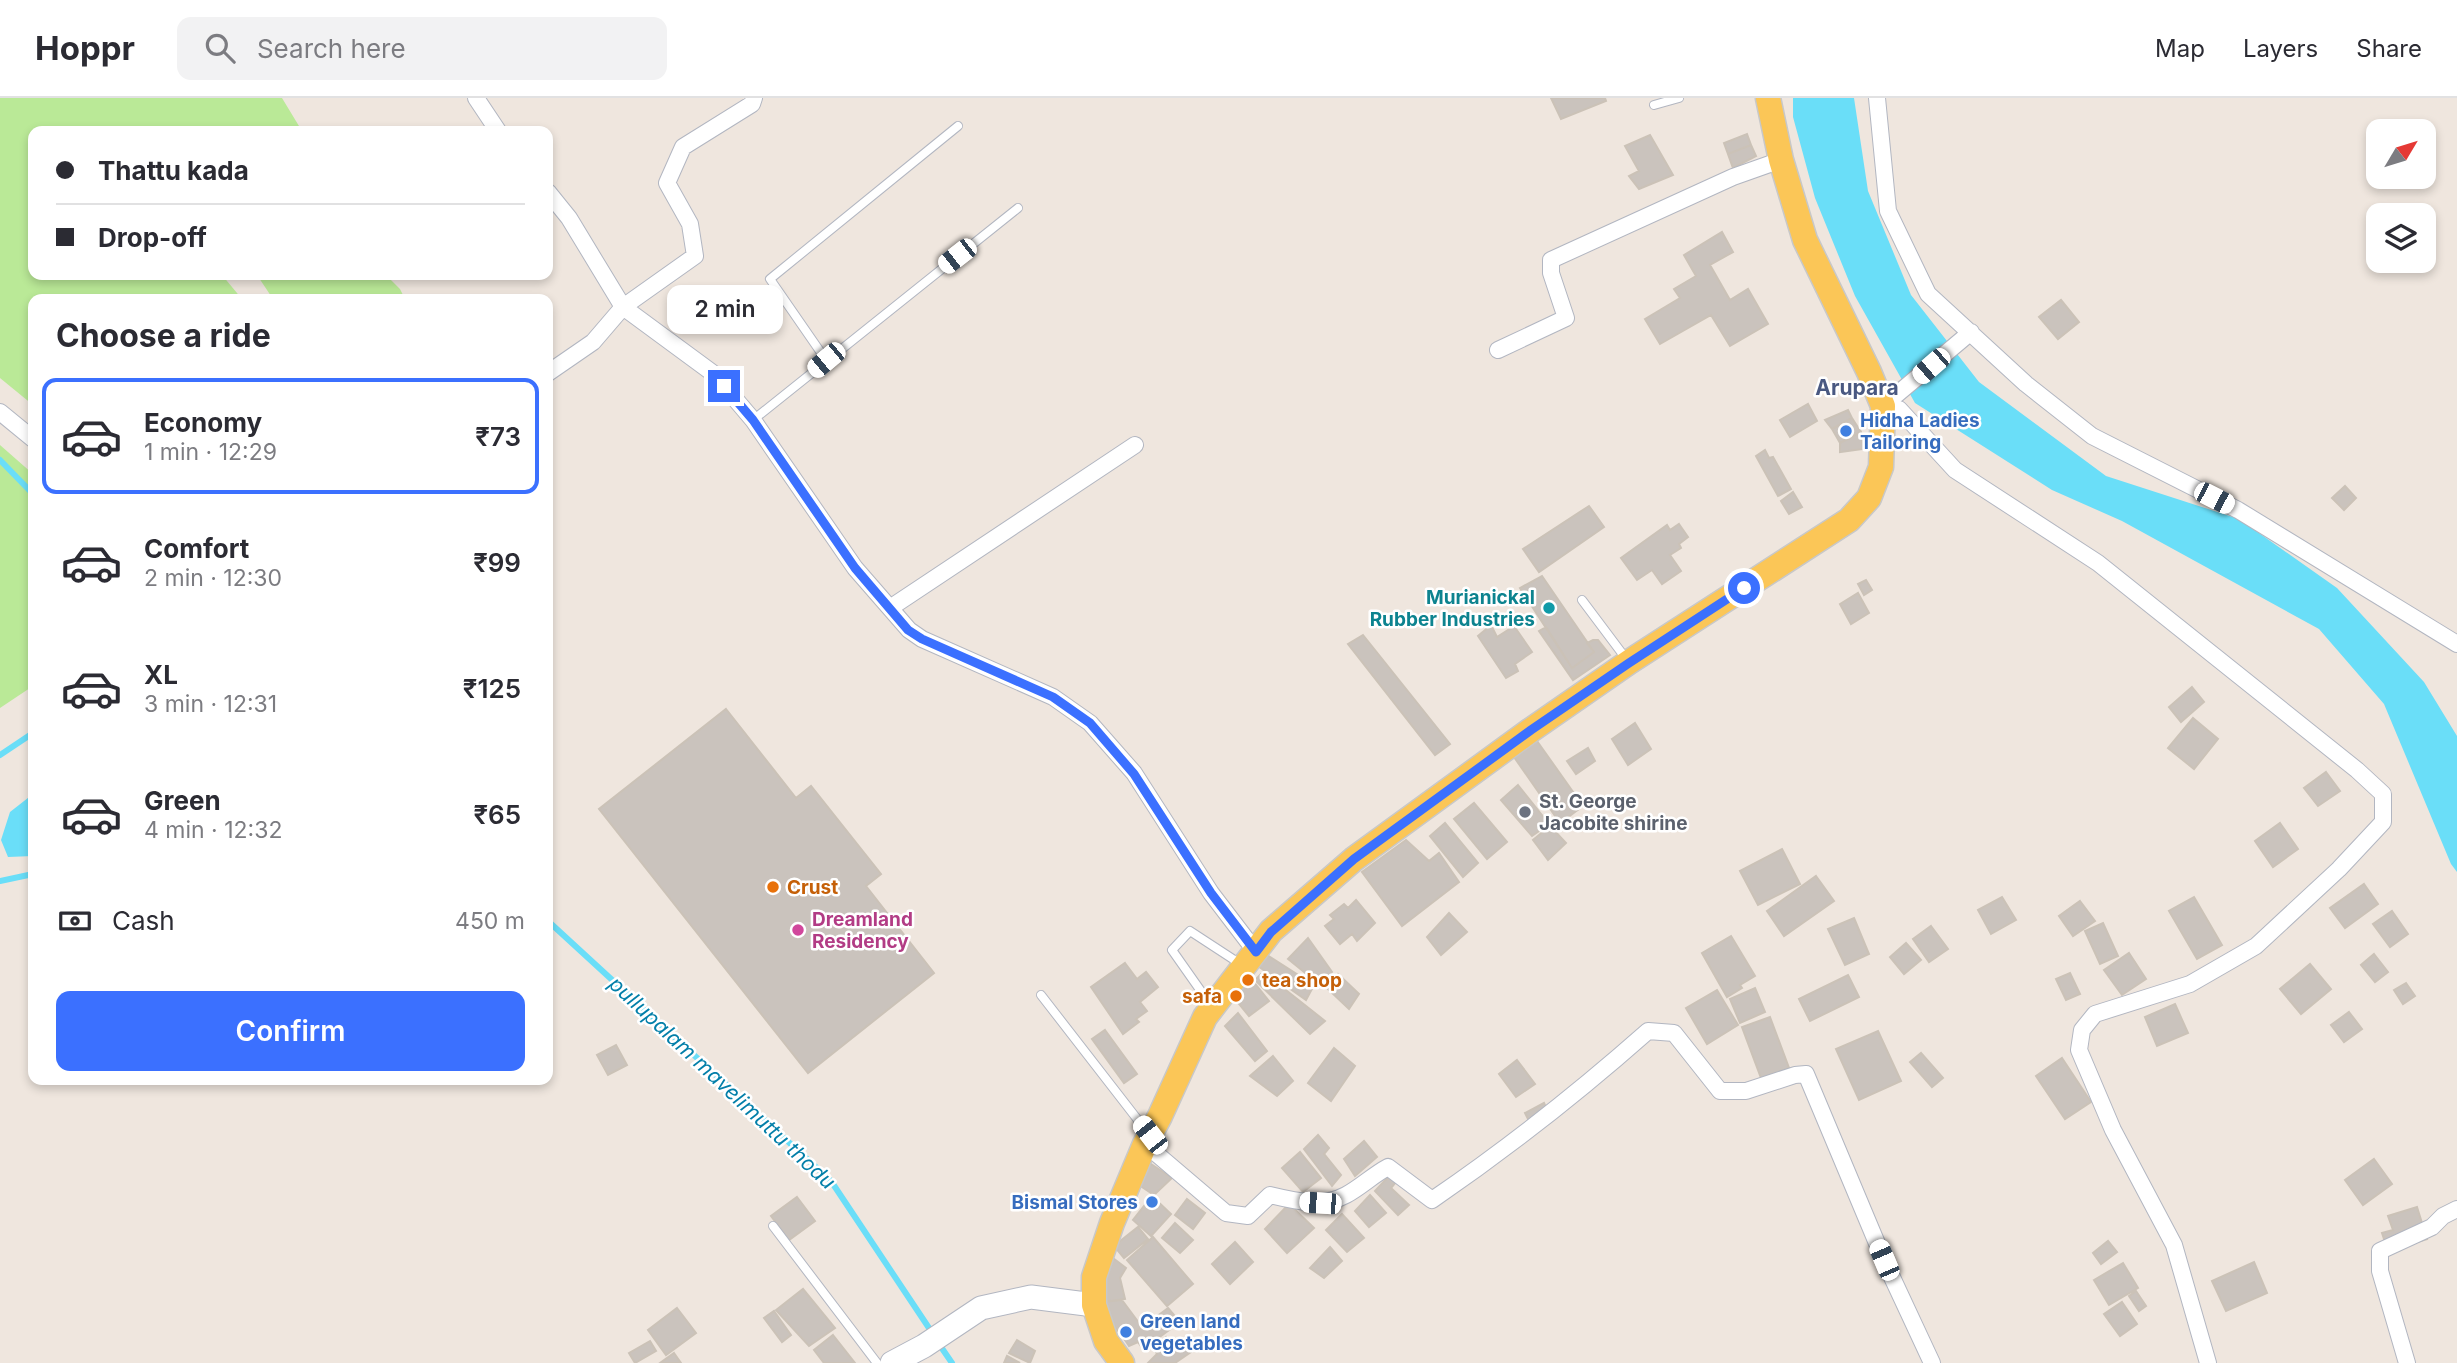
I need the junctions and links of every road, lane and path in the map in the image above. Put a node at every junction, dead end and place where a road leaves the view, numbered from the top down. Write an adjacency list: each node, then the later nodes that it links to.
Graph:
1 (476, 98): 7 (street)
2 (754, 98): 12 (street)
3 (1679, 98): 6 (lane)
4 (1768, 98): 9 (main road)
5 (1877, 98): 13 (street)
6 (1654, 105)
7 (495, 126)
8 (958, 126): 15 (lane)
9 (1781, 160): 14 (street); 17 (main road)
10 (553, 198): 12 (street)
11 (1018, 208): 15 (lane)
12 (623, 307): 16 (street); 19 (street)
13 (1971, 332): 17 (street); 24 (street)
14 (1499, 350)
15 (826, 360): 19 (lane)
16 (553, 370)
17 (1888, 403): 25 (main road); 37 (street)
18 (0, 412): 20 (street)
19 (753, 420): 23 (street)
20 (28, 435)
21 (1135, 444): 23 (street)
22 (1582, 600): 25 (lane)
23 (890, 608): 26 (street)
24 (2457, 643)
25 (1629, 663): 26 (main road)
26 (1250, 960): 28 (main road); 28 (lane)
27 (1041, 995): 29 (lane)
28 (1212, 1007): 29 (main road)
29 (1147, 1139): 32 (main road); 36 (street)
30 (2457, 1209): 38 (street)
31 (773, 1226): 33 (lane)
32 (1094, 1305): 34 (main road); 35 (main road)
33 (877, 1363)
34 (892, 1363)
35 (1122, 1363)
36 (1932, 1363)
37 (2208, 1363)
38 (2407, 1363)

